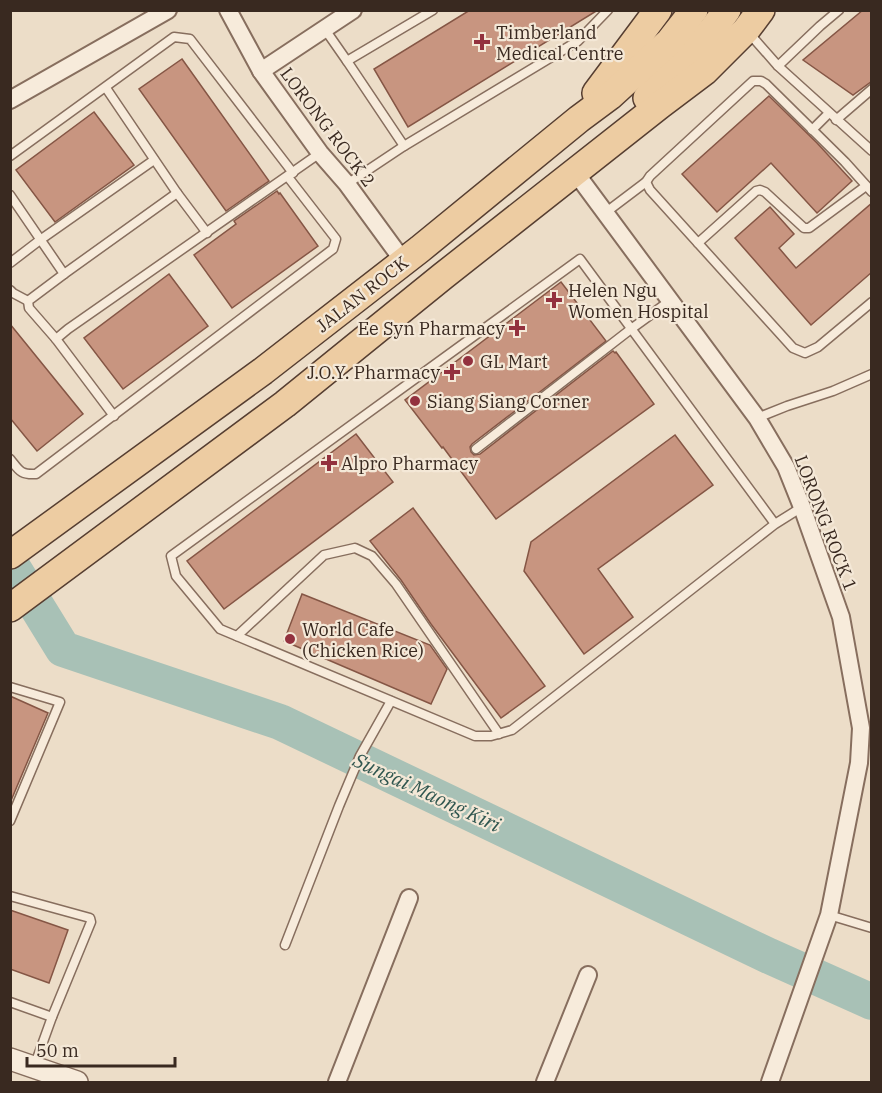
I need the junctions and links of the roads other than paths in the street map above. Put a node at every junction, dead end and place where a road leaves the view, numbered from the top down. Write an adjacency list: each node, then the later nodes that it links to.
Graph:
1 (168, 10): 17 (street)
2 (228, 10): 14 (street, LORONG ROCK 2)
3 (353, 10): 11 (street)
4 (433, 10): 12 (lane)
5 (608, 10): 22 (lane)
6 (658, 10): 19 (main road)
7 (694, 10): 19 (main road, JALAN ROCK)
8 (727, 10): 27 (main road, JALAN ROCK)
9 (839, 10): 13 (lane)
10 (753, 20): 13 (lane); 27 (main road, JALAN ROCK)
11 (324, 28): 12 (lane); 14 (street)
12 (347, 61): 22 (lane)
13 (777, 66): 18 (lane)
14 (261, 71): 24 (street, LORONG ROCK 2)
15 (105, 88): 25 (lane); 26 (lane); 28 (lane)
16 (872, 89): 20 (lane)
17 (10, 100)
18 (829, 113): 20 (lane); 21 (lane)
19 (579, 119): 38 (main road, JALAN ROCK)
20 (836, 120): 23 (lane)
21 (812, 130): 29 (lane); 31 (lane)
22 (404, 146): 30 (lane)
23 (872, 151)
24 (320, 153): 28 (lane); 30 (street, LORONG ROCK 2)
25 (10, 156)
26 (154, 160): 32 (lane); 36 (lane)
27 (575, 172): 34 (street, LORONG ROCK 1); 55 (main road, JALAN ROCK)
28 (290, 175): 35 (lane); 48 (lane)
29 (646, 182): 34 (lane); 37 (lane)
30 (346, 184): 38 (street, LORONG ROCK 2)
31 (869, 189): 37 (lane)
32 (177, 193): 35 (lane); 40 (lane)
33 (10, 195): 36 (lane)
34 (605, 213): 42 (street, LORONG ROCK 1)
35 (207, 233): 46 (lane)
36 (40, 240): 39 (lane); 40 (lane)
37 (698, 243): 44 (lane)
38 (404, 262): 54 (main road, JALAN ROCK)
39 (10, 263)
40 (64, 274): 43 (lane)
41 (10, 290): 43 (lane)
42 (670, 300): 45 (lane); 49 (street, LORONG ROCK 1)
43 (28, 302): 46 (lane)
44 (872, 302)
45 (631, 329): 50 (lane); 53 (lane); 56 (lane)
46 (57, 339): 48 (lane)
47 (872, 374): 49 (lane)
48 (114, 416): 51 (lane)
49 (758, 418): 52 (street, LORONG ROCK 1)
50 (476, 449)
51 (10, 459)
52 (802, 507): 53 (lane); 60 (street, LORONG ROCK 1)
53 (776, 524): 59 (lane)
54 (21, 547)
55 (10, 608)
56 (237, 636): 58 (lane); 59 (lane)
57 (10, 687): 61 (lane)
58 (391, 701): 59 (lane); 66 (lane)
59 (499, 734)
60 (865, 762): 64 (street, LORONG ROCK 1)
61 (10, 821)
62 (10, 896): 69 (lane)
63 (409, 898): 73 (street)
64 (830, 915): 65 (lane); 75 (street, LORONG ROCK 1)
65 (872, 928)
66 (285, 945)
67 (588, 975): 74 (street)
68 (10, 1002): 69 (lane)
69 (52, 1017): 71 (lane)
70 (10, 1059): 71 (street)
71 (34, 1067): 72 (street)
72 (72, 1082)
73 (337, 1083)
74 (545, 1083)
75 (770, 1083)

